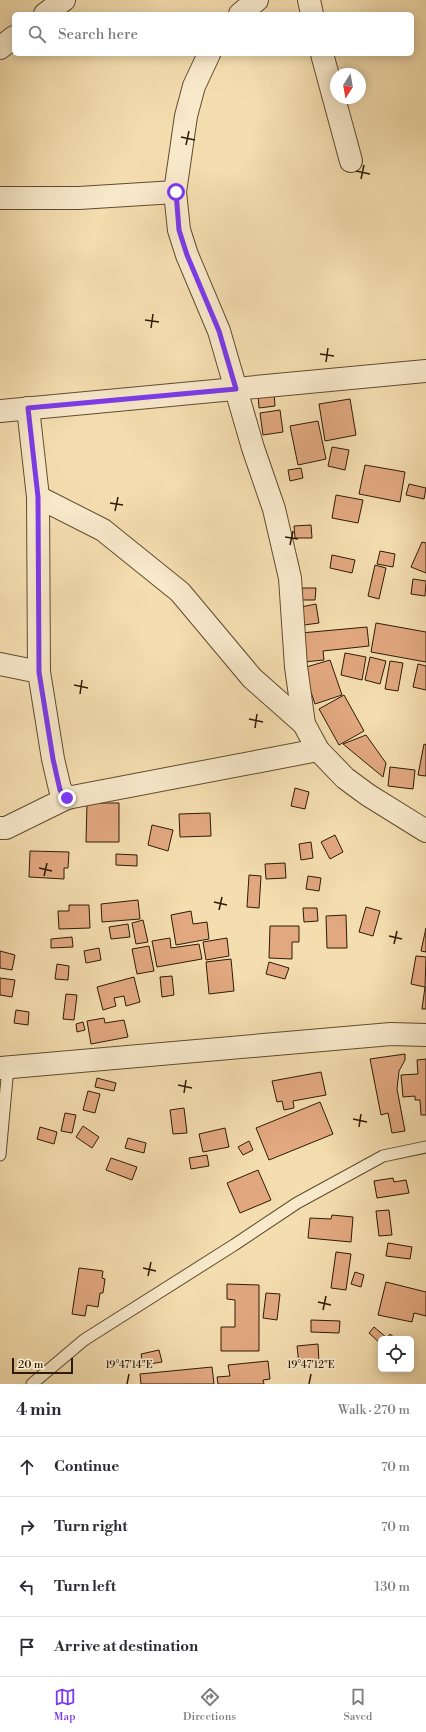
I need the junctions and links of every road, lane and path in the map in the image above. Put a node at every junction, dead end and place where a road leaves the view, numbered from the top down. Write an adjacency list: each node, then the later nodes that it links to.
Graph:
1 (64, 0): 4 (street)
2 (257, 0): 5 (street)
3 (309, 0): 6 (street)
4 (48, 12)
5 (242, 12)
6 (312, 12)
7 (12, 39): 8 (street)
8 (0, 48)
9 (208, 56): 12 (street)
10 (323, 56): 11 (street)
11 (351, 161)
12 (176, 192): 13 (street); 15 (street)
13 (0, 198)
14 (426, 371): 15 (street)
15 (236, 389): 16 (street); 21 (street)
16 (28, 408): 17 (street); 18 (street)
17 (0, 411)
18 (38, 497): 20 (street); 21 (street)
19 (0, 664): 20 (street)
20 (39, 672): 23 (street)
21 (304, 724): 22 (street)
22 (318, 750): 23 (street); 25 (street)
23 (67, 798): 24 (street)
24 (0, 828)
25 (426, 831)
26 (426, 1035): 27 (street)
27 (4, 1067): 29 (lane)
28 (426, 1147): 30 (lane)
29 (0, 1155)
30 (32, 1384)

